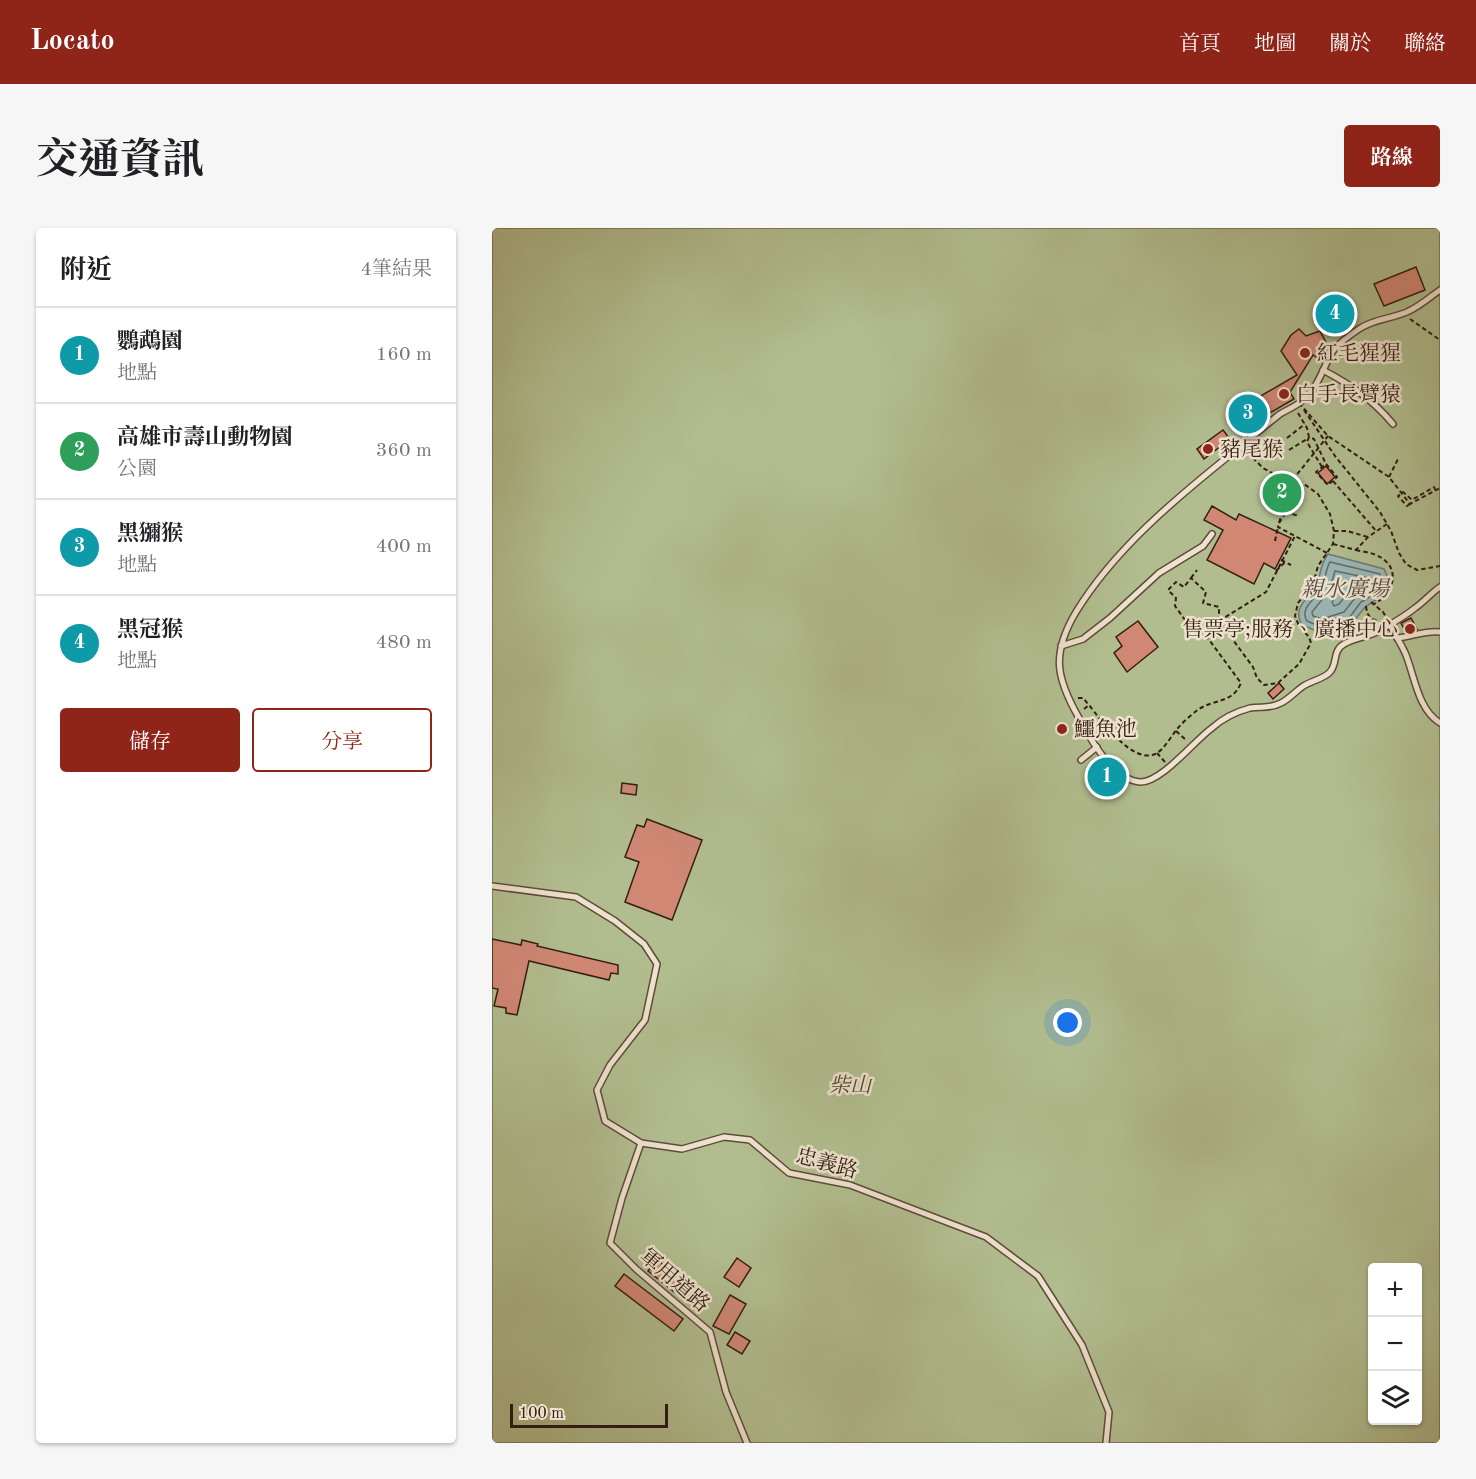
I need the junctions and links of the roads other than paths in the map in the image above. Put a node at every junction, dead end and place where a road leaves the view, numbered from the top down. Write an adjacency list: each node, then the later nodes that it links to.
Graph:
1 (1440, 290): 2 (lane)
2 (1323, 370): 3 (lane); 9 (lane)
3 (1393, 424)
4 (1212, 534): 9 (lane)
5 (1440, 587): 6 (lane)
6 (1390, 625): 8 (lane); 11 (lane)
7 (1440, 632): 8 (lane)
8 (1397, 638): 10 (lane)
9 (1061, 646): 11 (lane)
10 (1440, 723)
11 (1097, 747): 12 (lane)
12 (1081, 760)
13 (492, 886): 14 (lane, 忠義路)
14 (641, 1143): 15 (lane, 軍用道路); 16 (lane, 忠義路)
15 (747, 1443)
16 (1106, 1443)

